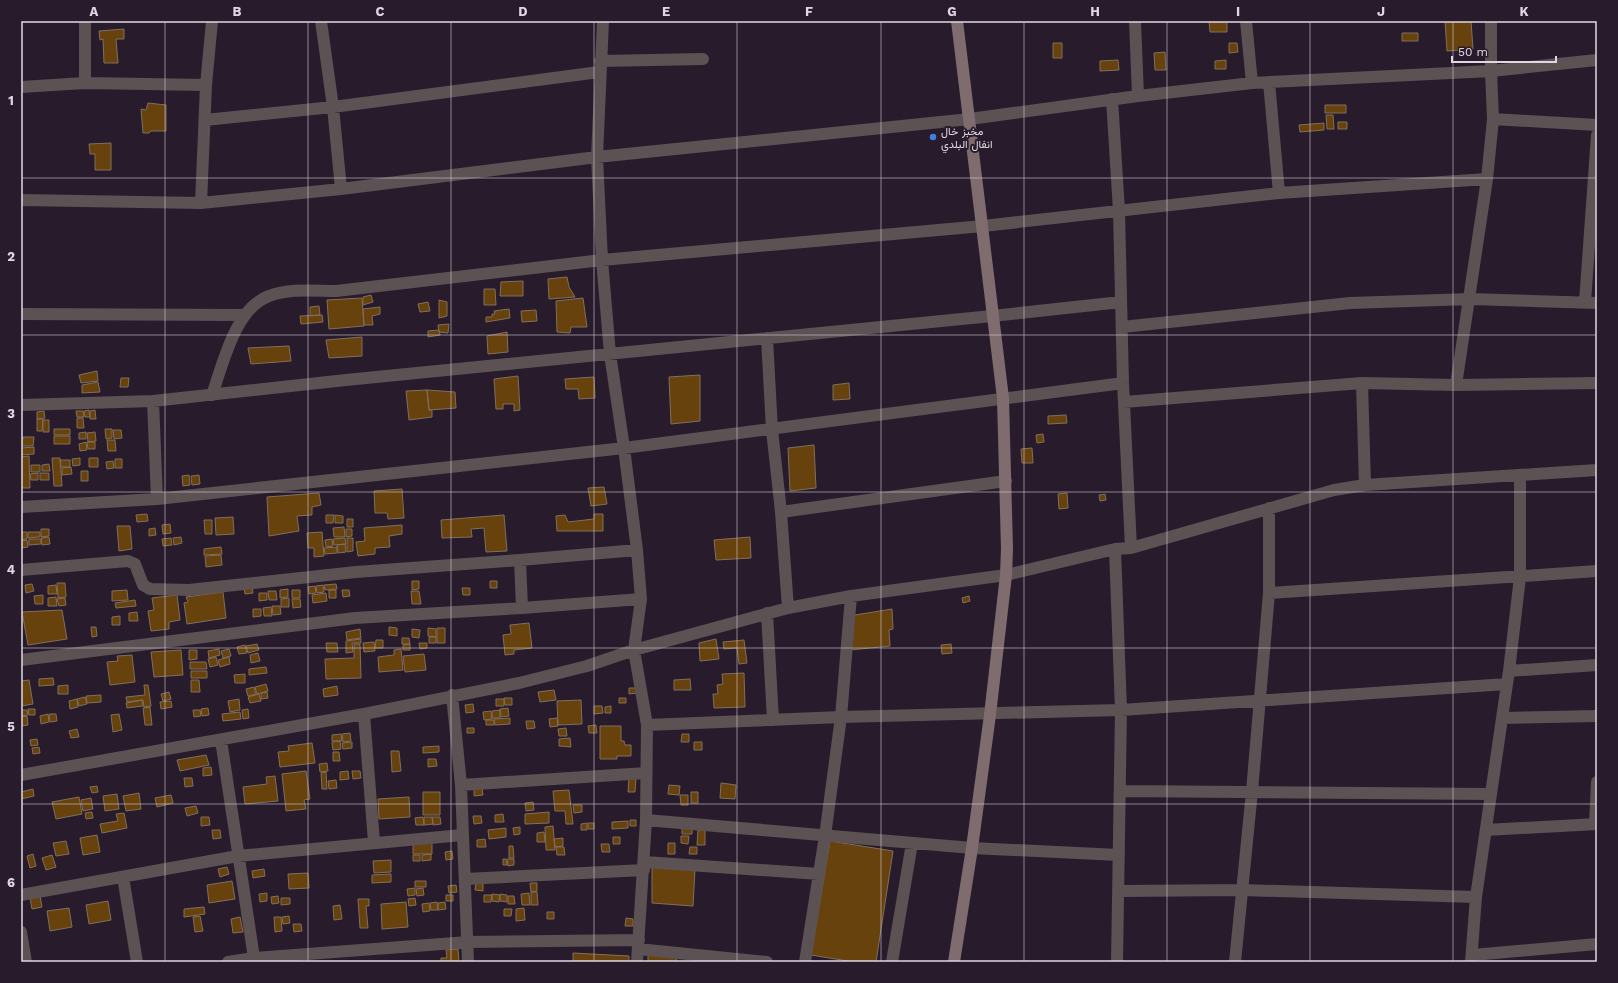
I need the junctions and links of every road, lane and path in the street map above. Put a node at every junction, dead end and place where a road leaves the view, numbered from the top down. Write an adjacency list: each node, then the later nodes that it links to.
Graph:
1 (85, 21): 14 (street)
2 (212, 21): 16 (street)
3 (321, 21): 20 (street)
4 (603, 21): 11 (street)
5 (957, 21): 21 (street)
6 (1134, 21): 18 (street)
7 (1246, 21): 15 (street)
8 (1491, 21): 12 (street)
9 (703, 59): 11 (street)
10 (1597, 60): 12 (street)
11 (600, 66): 20 (street); 26 (street)
12 (1491, 70): 13 (street); 22 (street)
13 (1269, 82): 15 (street); 29 (street)
14 (85, 83): 16 (street); 17 (street)
15 (1252, 83): 18 (street)
16 (206, 85): 23 (street)
17 (21, 87)
18 (1138, 96): 19 (street)
19 (1112, 100): 21 (street); 32 (street)
20 (333, 107): 23 (street); 28 (street)
21 (970, 119): 26 (street); 33 (street)
22 (1493, 119): 24 (street); 27 (street)
23 (205, 120): 31 (street)
24 (1597, 124)
25 (1597, 135): 37 (street)
26 (597, 157): 28 (street); 34 (street)
27 (1487, 179): 29 (street); 35 (street)
28 (341, 188): 31 (street)
29 (1279, 193): 32 (street)
30 (21, 200): 31 (street)
31 (201, 203)
32 (1119, 211): 33 (street); 36 (street)
33 (983, 226): 34 (street); 41 (street)
34 (602, 260): 40 (street); 44 (street)
35 (1470, 299): 37 (street); 42 (street); 48 (street)
36 (1121, 302): 41 (street); 42 (street)
37 (1585, 302): 38 (street)
38 (1597, 302)
39 (21, 314): 40 (street)
40 (244, 315): 49 (street)
41 (992, 316): 43 (street); 50 (street)
42 (1122, 327): 45 (street)
43 (767, 338): 44 (street); 54 (street)
44 (610, 354): 49 (street); 55 (street)
45 (1123, 383): 50 (street); 52 (street)
46 (1362, 383): 48 (street); 52 (street); 59 (street)
47 (1597, 383): 48 (street)
48 (1456, 385)
49 (212, 395): 51 (street)
50 (1003, 398): 54 (street); 58 (street)
51 (153, 401): 53 (street); 60 (street)
52 (1124, 402): 64 (street)
53 (21, 405)
54 (772, 430): 55 (street); 63 (street)
55 (624, 448): 60 (street); 66 (street)
56 (1597, 470): 57 (street)
57 (1520, 475): 59 (street); 71 (street)
58 (1006, 481): 63 (street); 70 (street)
59 (1365, 485): 62 (street)
60 (157, 499): 61 (street)
61 (21, 507)
62 (1269, 508): 64 (street); 72 (street)
63 (781, 512): 76 (street)
64 (1131, 548): 65 (street)
65 (1115, 549): 70 (street); 85 (street)
66 (637, 550): 67 (street); 74 (street)
67 (520, 560): 68 (street); 75 (street)
68 (21, 570)
69 (1597, 571): 71 (street)
70 (1006, 575): 73 (street); 87 (street)
71 (1520, 577): 72 (street); 81 (street)
72 (1269, 593): 84 (street)
73 (851, 596): 76 (street); 89 (street)
74 (641, 599): 75 (street); 78 (street)
75 (522, 608): 79 (street)
76 (788, 608): 77 (street)
77 (767, 613): 78 (street); 91 (street)
78 (634, 650): 83 (street); 92 (street)
79 (21, 660)
80 (1597, 666): 81 (street)
81 (1509, 671): 82 (street)
82 (1507, 684): 84 (street); 90 (street)
83 (452, 695): 86 (street); 97 (street)
84 (1259, 701): 85 (street); 99 (street)
85 (1121, 710): 87 (street); 98 (street)
86 (364, 714): 93 (street); 106 (street)
87 (990, 715): 89 (street); 108 (street)
88 (1597, 716): 90 (street)
89 (841, 717): 91 (street); 105 (street)
90 (1503, 718): 100 (street)
91 (773, 720): 92 (street)
92 (647, 725): 94 (street)
93 (221, 740): 95 (street); 110 (street)
94 (646, 773): 97 (street); 101 (street)
95 (21, 776)
96 (1597, 782): 102 (street)
97 (461, 785): 104 (street)
98 (1120, 791): 99 (street); 109 (street)
99 (1252, 792): 100 (street); 115 (street)
100 (1490, 794): 103 (street)
101 (646, 820): 105 (street); 111 (street)
102 (1596, 824): 103 (street)
103 (1486, 830): 118 (street)
104 (462, 834): 106 (street); 114 (street)
105 (825, 836): 107 (street); 112 (street)
106 (374, 842): 110 (street)
107 (912, 843): 108 (street); 132 (street)
108 (972, 848): 109 (street); 133 (street)
109 (1119, 855): 116 (street)
110 (238, 856): 113 (street); 124 (street)
111 (644, 866): 112 (street); 114 (street); 121 (street)
112 (818, 874): 131 (street)
113 (123, 877): 117 (street); 126 (street)
114 (464, 879): 120 (street)
115 (1242, 890): 116 (street); 118 (street); 135 (street)
116 (1118, 891): 134 (street)
117 (21, 895)
118 (1476, 897): 123 (street)
119 (21, 932): 125 (street)
120 (468, 942): 121 (street); 124 (street); 128 (street)
121 (639, 944): 129 (street); 130 (street)
122 (1597, 944): 123 (street)
123 (1472, 958)
124 (260, 959): 127 (street)
125 (26, 962)
126 (137, 962)
127 (228, 962)
128 (468, 962)
129 (638, 962)
130 (767, 962)
131 (805, 962)
132 (892, 962)
133 (954, 962)
134 (1117, 962)
135 (1235, 962)

